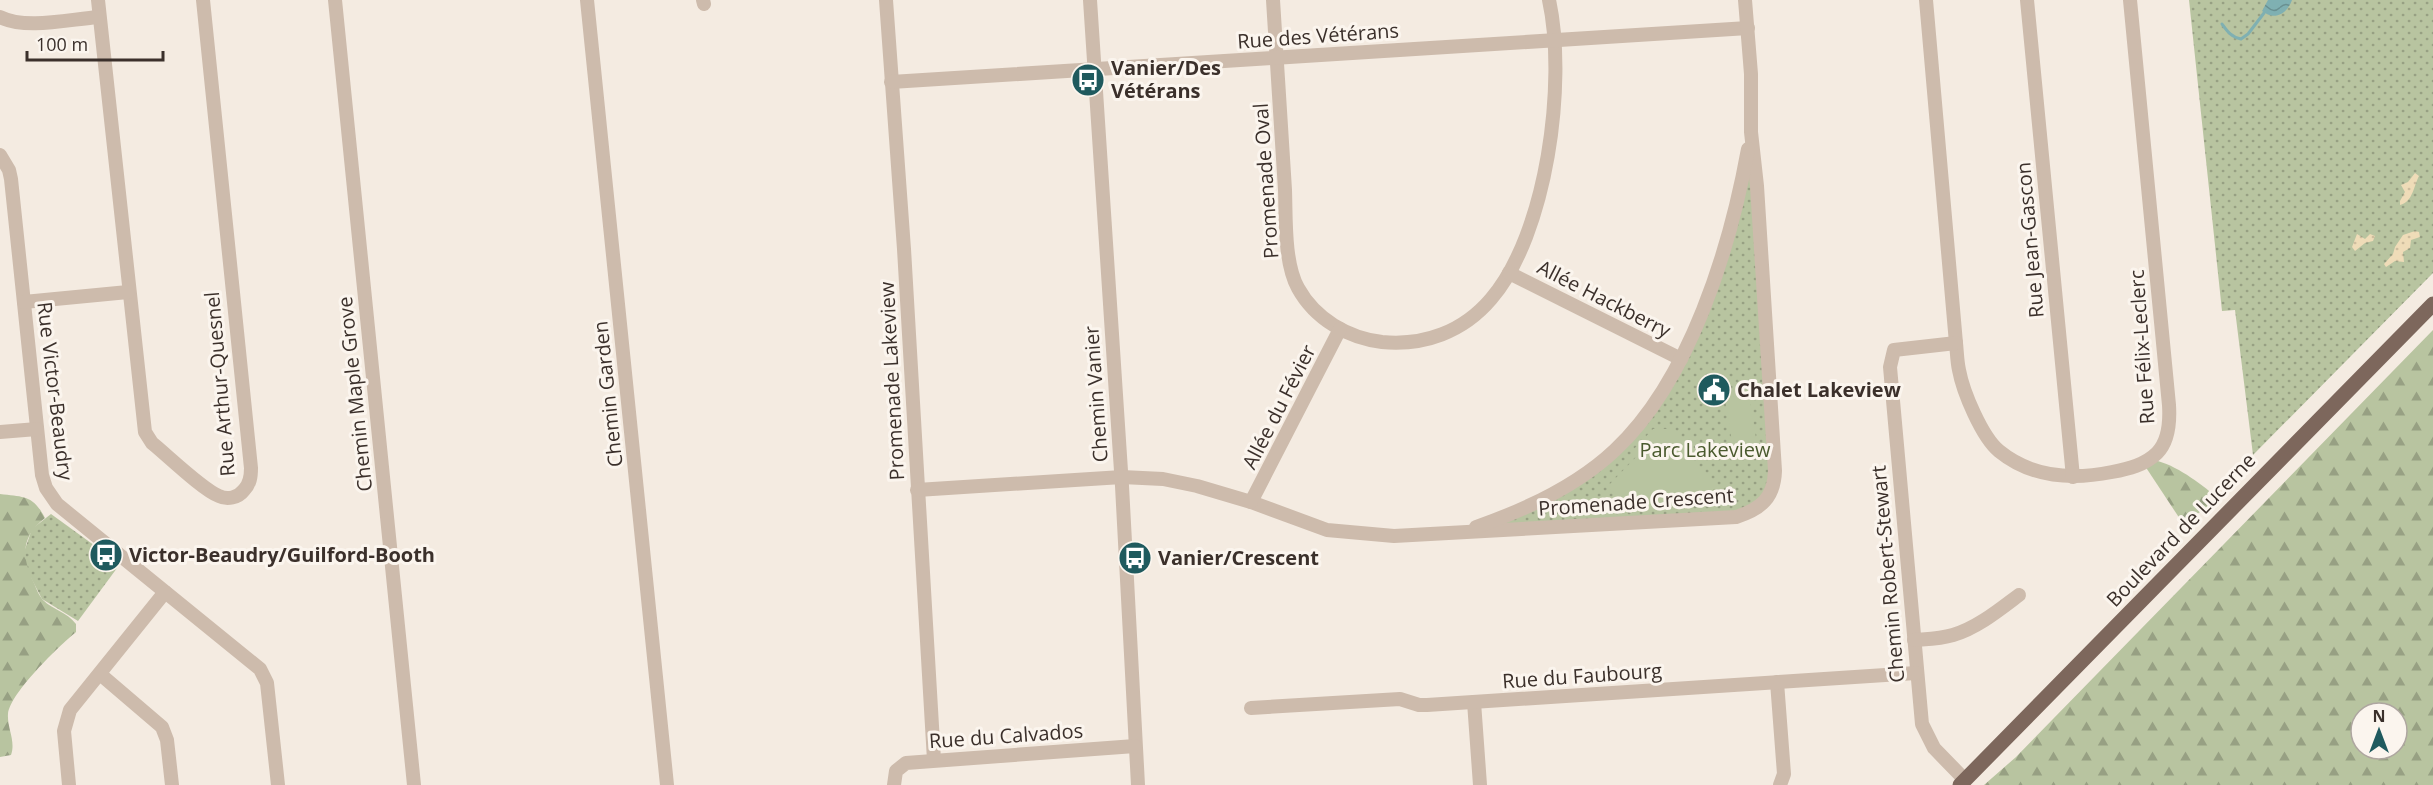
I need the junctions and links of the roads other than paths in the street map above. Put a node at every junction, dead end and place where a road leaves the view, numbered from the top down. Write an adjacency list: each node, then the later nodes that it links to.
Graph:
1 (98, 0): 14 (street, Rue Arthur-Quesnel)
2 (203, 0): 23 (street, Rue Arthur-Quesnel)
3 (335, 0): 50 (street, Chemin Maple Grove)
4 (587, 0): 51 (street, Chemin Garden)
5 (886, 0): 19 (street, Promenade Lakeview)
6 (1089, 0): 18 (street, Chemin Vanier)
7 (1273, 0): 17 (street, Promenade Oval)
8 (1549, 0): 16 (street, Promenade Oval)
9 (1745, 0): 15 (street, Promenade Crescent)
10 (1926, 0): 27 (street, Rue Félix-Leclerc)
11 (2027, 0): 32 (street, Rue Jean-Gascon)
12 (2130, 0): 32 (street, Rue Félix-Leclerc)
13 (0, 17): 14 (street)
14 (99, 17): 23 (street, Rue Arthur-Quesnel)
15 (1748, 28): 16 (street, Rue des Vétérans); 20 (street, Promenade Crescent)
16 (1554, 40): 17 (street, Rue des Vétérans); 22 (street, Promenade Oval)
17 (1277, 59): 18 (street, Rue des Vétérans); 26 (street, Promenade Oval)
18 (1094, 70): 19 (street, Rue des Vétérans); 31 (street, Chemin Vanier)
19 (891, 82): 33 (street, Promenade Lakeview)
20 (1751, 132): 28 (street, Promenade Crescent); 35 (street, Promenade Crescent)
21 (0, 155): 24 (street, Rue Victor-Beaudry)
22 (1509, 273): 26 (street, Promenade Oval); 28 (street, Allée Hackberry)
23 (128, 292): 24 (street)
24 (24, 302): 29 (street, Rue Victor-Beaudry)
25 (2433, 304): 46 (main road, Boulevard de Lucerne)
26 (1340, 329): 34 (street, Allée du Févier)
27 (1956, 343): 32 (street, Rue Félix-Leclerc); 38 (street, Chemin Robert-Stewart)
28 (1681, 359): 35 (street, Promenade Crescent)
29 (37, 429): 30 (street); 36 (street, Rue Victor-Beaudry)
30 (0, 432)
31 (1122, 477): 33 (street, Promenade Crescent); 34 (street, Promenade Crescent); 44 (street, Chemin Vanier)
32 (2073, 477)
33 (917, 490): 45 (street, Promenade Lakeview)
34 (1251, 502): 35 (street, Promenade Crescent)
35 (1457, 534)
36 (165, 592): 40 (street); 49 (street, Rue Victor-Beaudry)
37 (2019, 595): 38 (street)
38 (1914, 640): 39 (street, Chemin Robert-Stewart)
39 (1916, 672): 41 (street, Rue du Faubourg); 46 (street, Chemin Robert-Stewart)
40 (100, 674): 47 (street); 48 (street)
41 (1777, 682): 42 (street, Rue du Faubourg); 55 (street)
42 (1474, 702): 43 (street, Rue du Faubourg); 54 (street)
43 (1251, 708)
44 (1135, 746): 45 (street, Rue du Calvados); 53 (street, Chemin Vanier)
45 (934, 760): 52 (street, Rue du Calvados)
46 (1962, 783)
47 (69, 785)
48 (172, 785)
49 (278, 785)
50 (414, 785)
51 (667, 785)
52 (894, 785)
53 (1137, 785)
54 (1480, 785)
55 (1780, 785)

